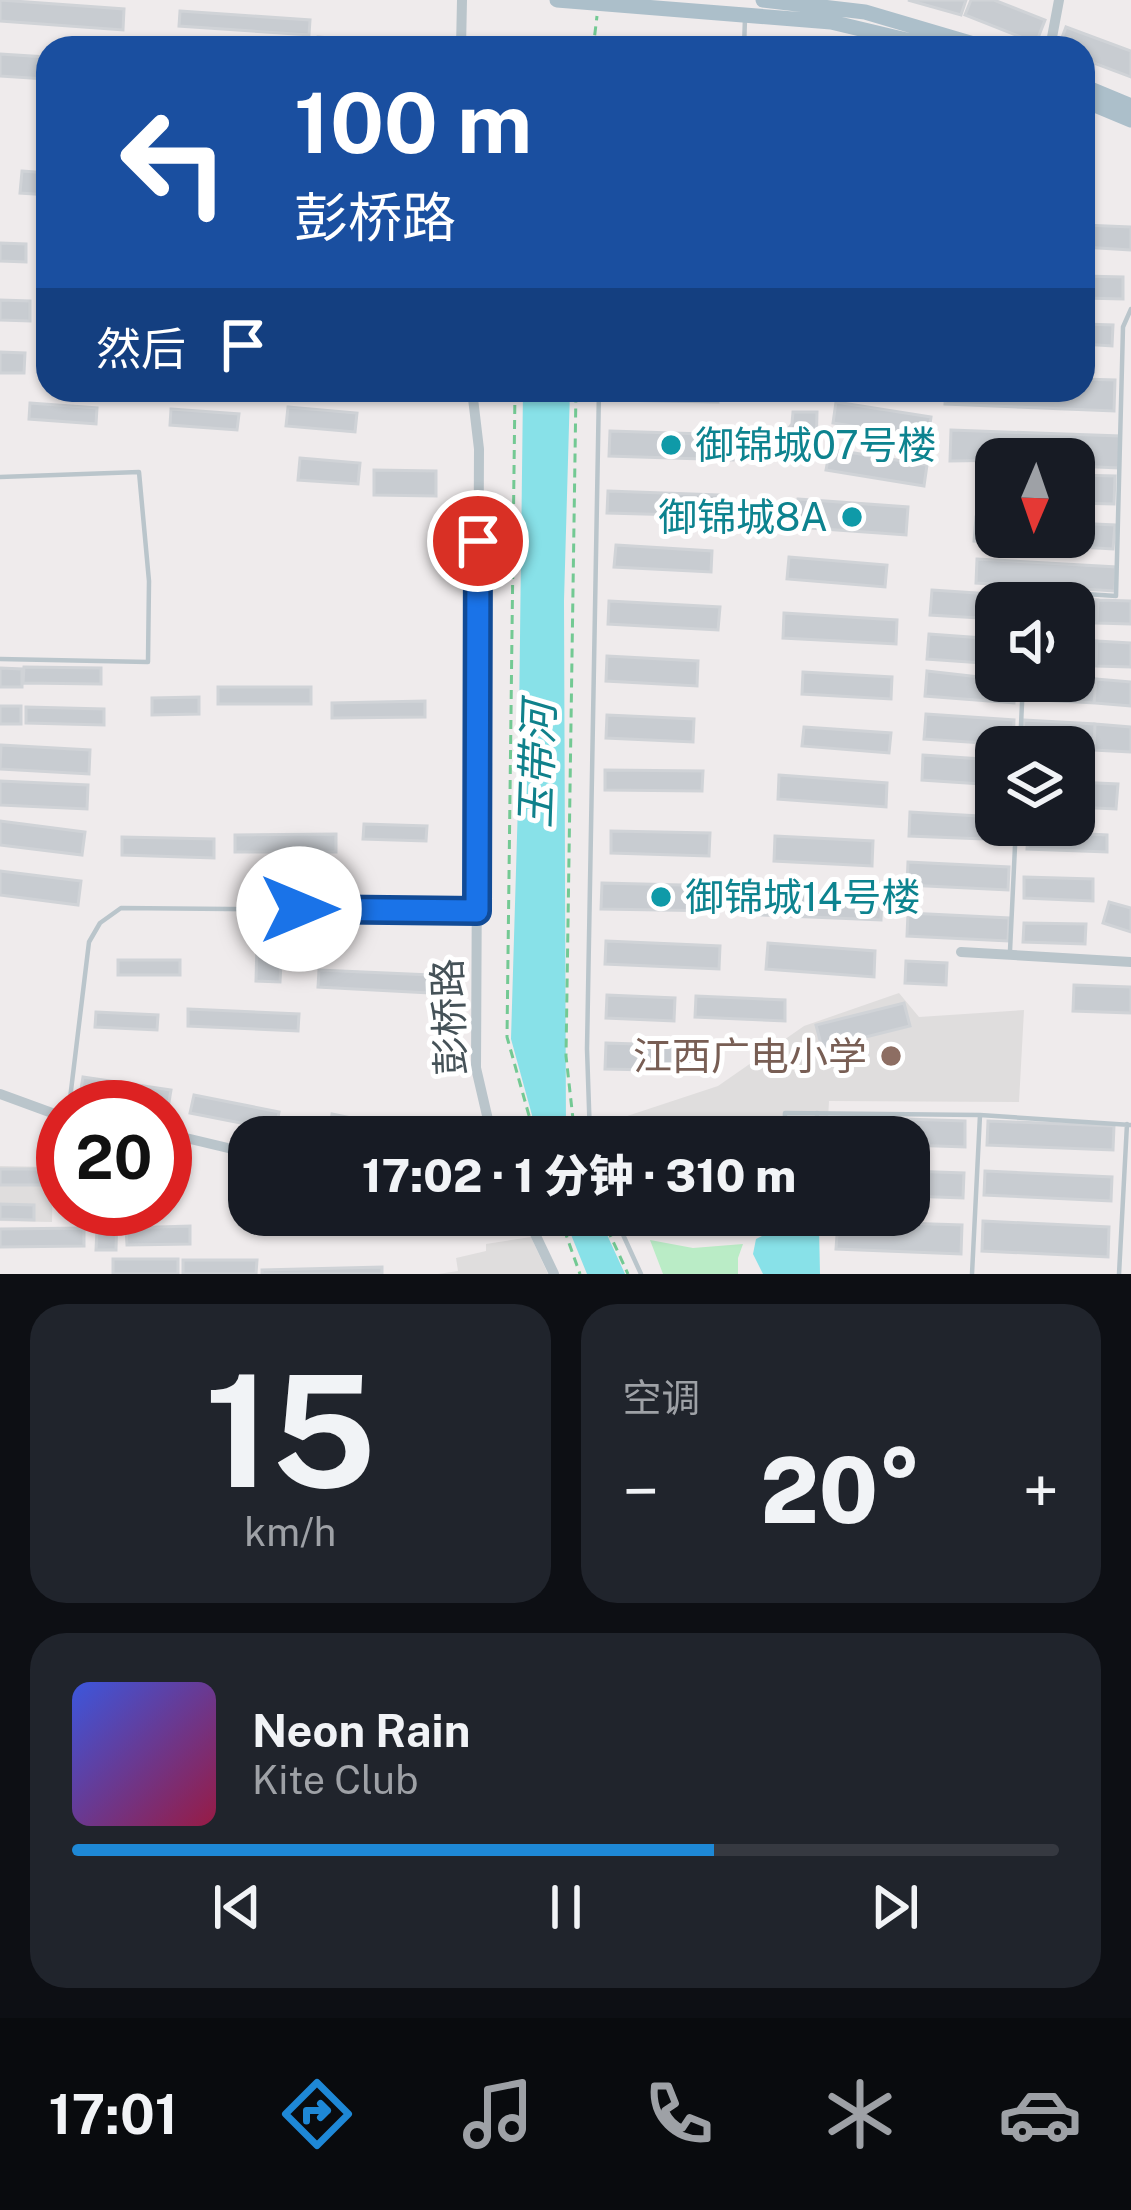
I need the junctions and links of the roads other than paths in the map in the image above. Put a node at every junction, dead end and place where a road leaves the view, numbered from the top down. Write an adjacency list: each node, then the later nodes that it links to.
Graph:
1 (462, 0): 8 (street)
2 (557, 0): 5 (main road)
3 (763, 0): 6 (main road)
4 (1059, 0): 12 (street)
5 (594, 2): 7 (main road)
6 (866, 6): 11 (main road)
7 (746, 14): 9 (lane); 10 (main road)
8 (461, 36)
9 (745, 36)
10 (890, 36)
11 (952, 36)
12 (1052, 36)
13 (1095, 91): 15 (main road)
14 (1095, 105): 16 (main road)
15 (1131, 106)
16 (1131, 120)
17 (1131, 309): 21 (lane)
18 (473, 402): 24 (street, 彭桥路)
19 (598, 402): 34 (lane)
20 (0, 477): 22 (lane)
21 (1095, 595)
22 (0, 658)
23 (1015, 846): 26 (lane)
24 (477, 911): 28 (lane); 33 (street, 彭桥路)
25 (961, 952): 26 (street)
26 (1010, 955): 27 (street)
27 (1131, 962)
28 (72, 1080)
29 (2, 1100): 30 (street)
30 (36, 1109)
31 (817, 1113): 32 (lane); 35 (lane)
32 (980, 1115): 36 (lane); 43 (lane)
33 (487, 1116)
34 (589, 1116)
35 (784, 1116)
36 (1129, 1125): 44 (lane)
37 (192, 1139): 38 (street)
38 (228, 1148)
39 (536, 1236): 41 (street)
40 (624, 1236): 42 (lane)
41 (554, 1274)
42 (641, 1274)
43 (972, 1274)
44 (1119, 1274)

